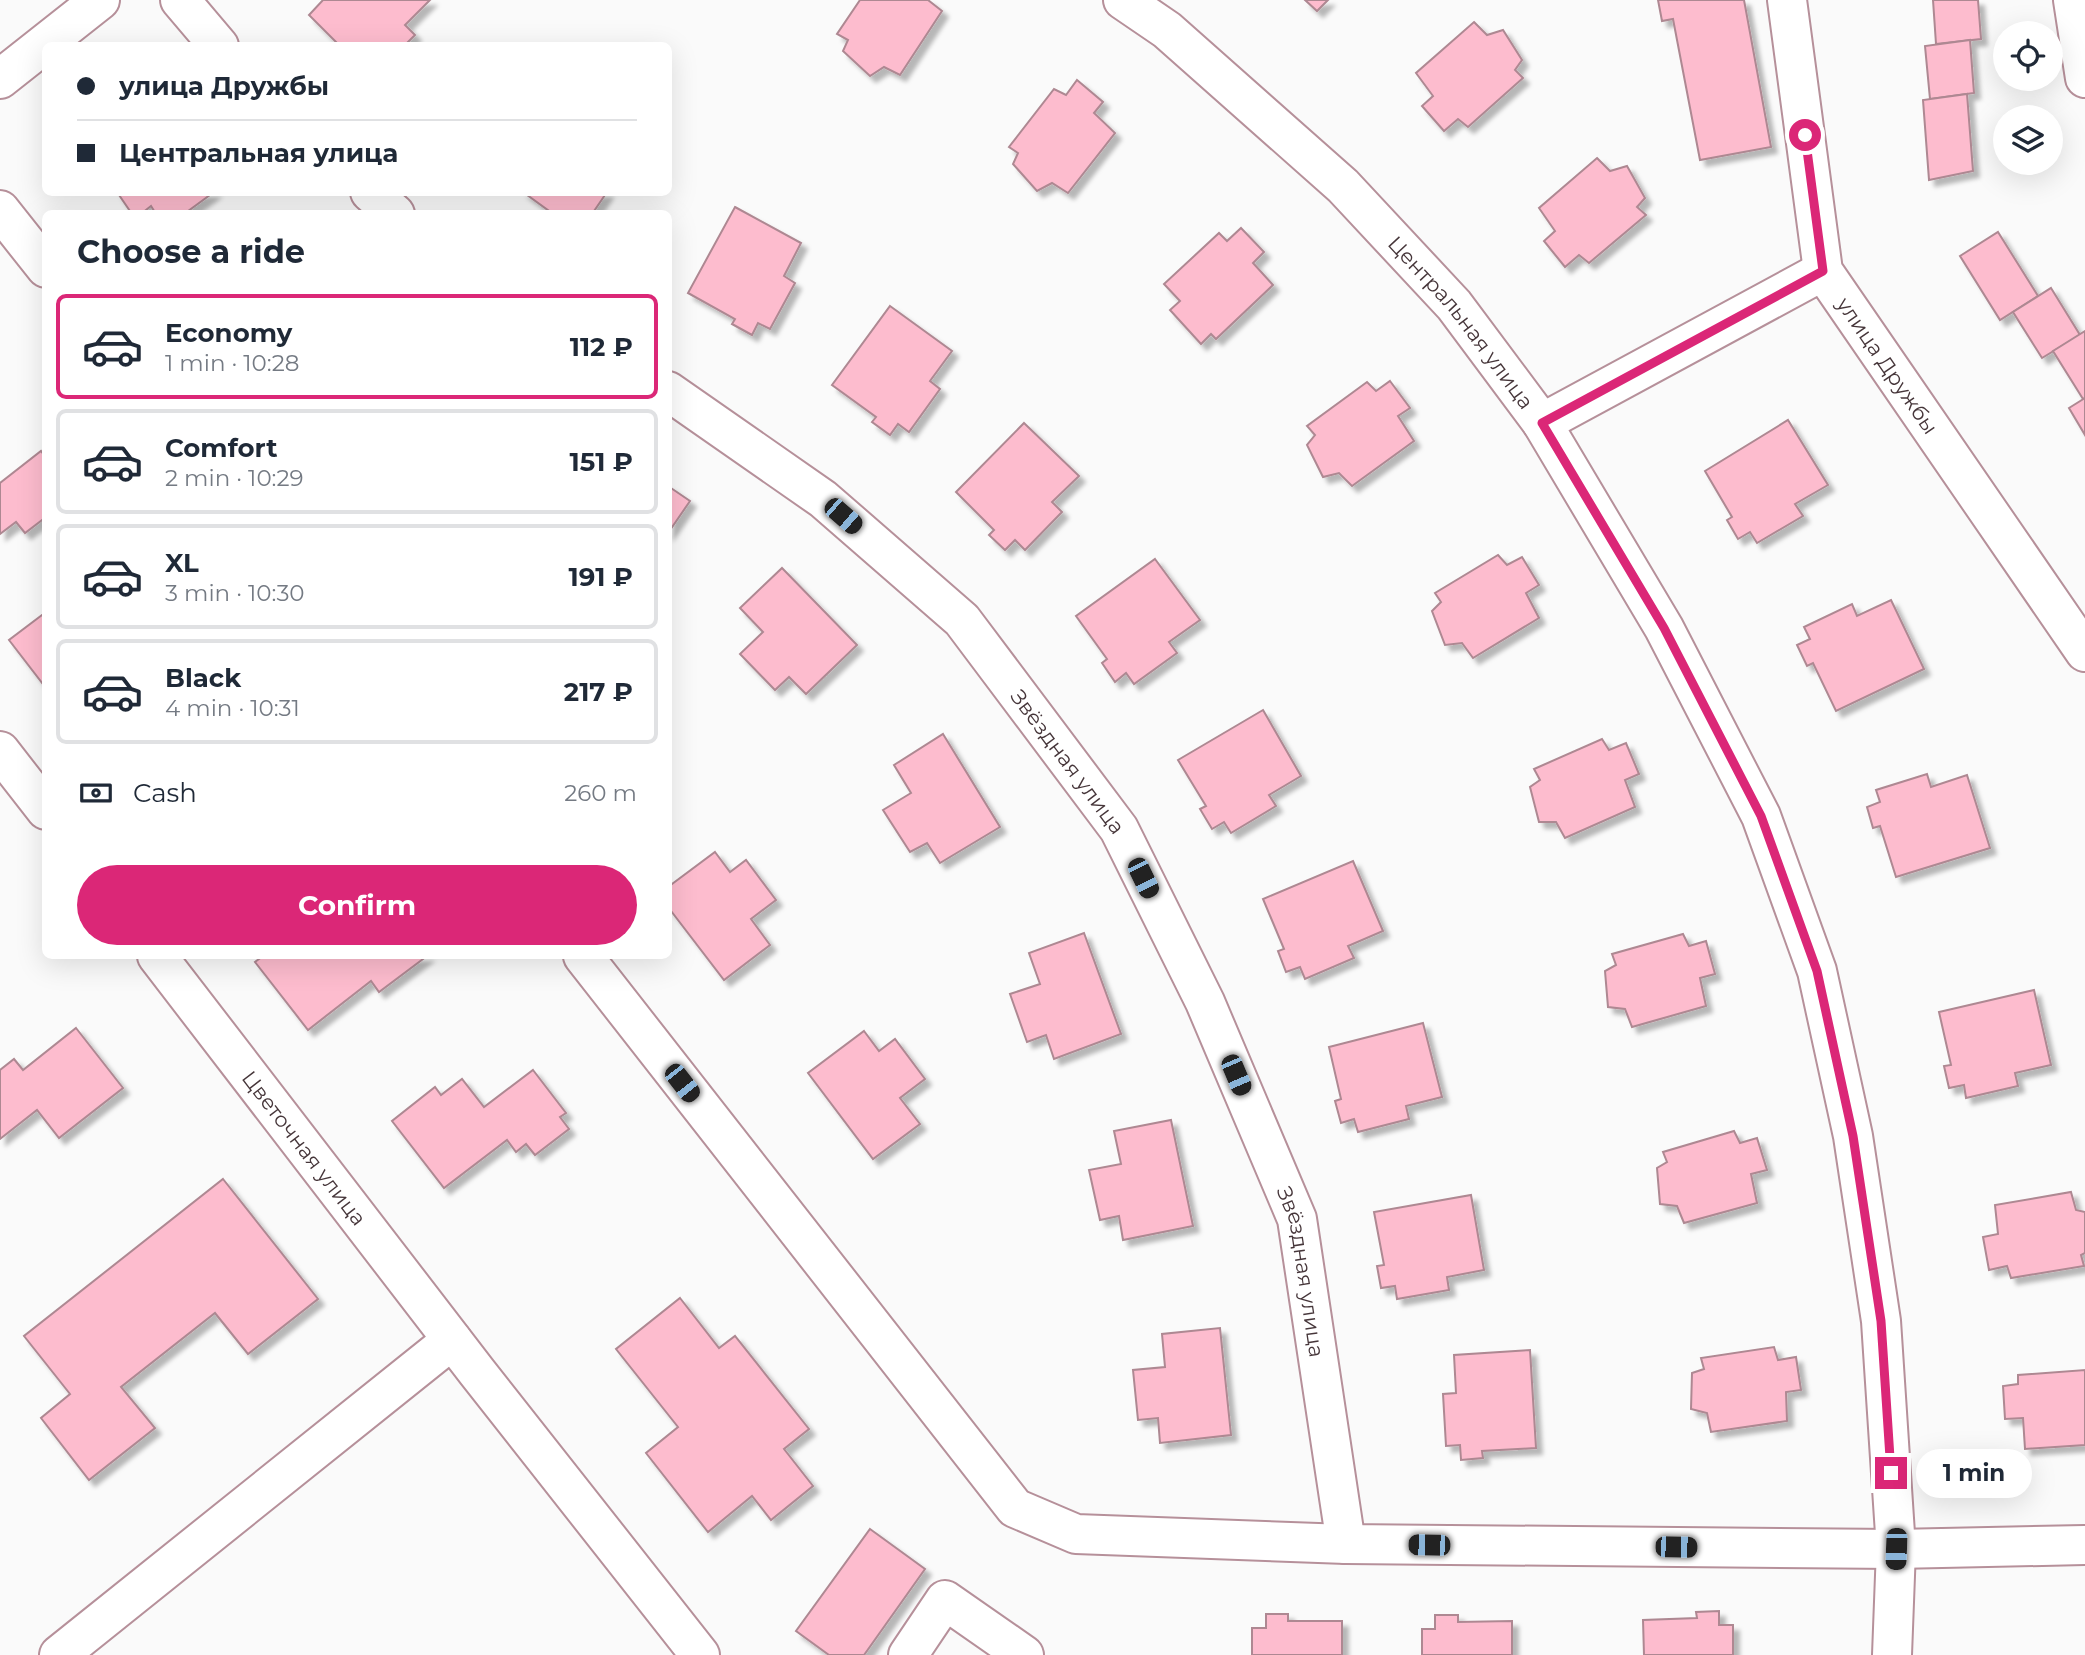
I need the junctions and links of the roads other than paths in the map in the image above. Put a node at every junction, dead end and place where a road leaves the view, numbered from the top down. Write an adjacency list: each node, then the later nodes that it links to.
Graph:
1 (100, 0): 6 (street)
2 (180, 0): 7 (street)
3 (1123, 0): 17 (street, Центральная улица)
4 (1787, 0): 15 (street, улица Дружбы)
5 (2073, 0): 9 (street)
6 (47, 42)
7 (216, 42)
8 (42, 46): 10 (street)
9 (2085, 78)
10 (0, 79)
11 (375, 196): 13 (street)
12 (0, 210): 14 (street)
13 (390, 210)
14 (42, 263)
15 (1823, 271): 17 (street); 18 (street, улица Дружбы)
16 (672, 394): 24 (street, Звёздная улица)
17 (1542, 423): 26 (street, Центральная улица)
18 (2085, 652)
19 (0, 751): 20 (street)
20 (42, 805)
21 (159, 959): 23 (street, Цветочная улица)
22 (585, 959): 24 (street)
23 (452, 1339): 27 (street); 28 (street, Цветочная улица)
24 (1346, 1544): 26 (street)
25 (2085, 1545): 26 (street)
26 (1896, 1549): 31 (street, Центральная улица)
27 (59, 1655)
28 (700, 1655)
29 (908, 1655): 30 (street)
30 (1024, 1655)
31 (1892, 1655)

